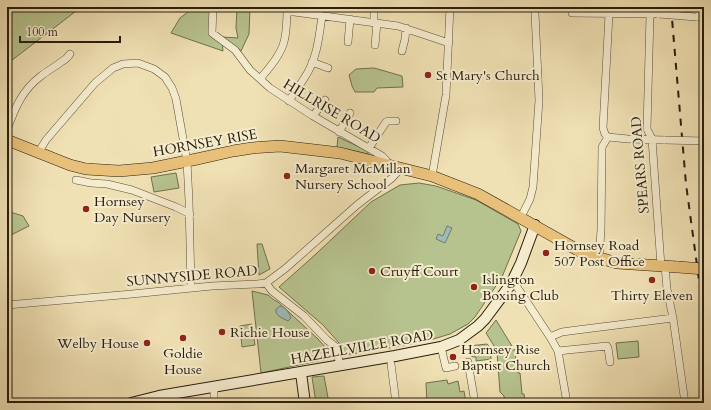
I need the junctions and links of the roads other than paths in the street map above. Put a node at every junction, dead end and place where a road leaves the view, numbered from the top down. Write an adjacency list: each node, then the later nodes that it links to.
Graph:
1 (213, 7): 22 (street, HILLRISE ROAD)
2 (374, 7): 13 (street)
3 (450, 7): 16 (street)
4 (534, 7): 42 (street)
5 (695, 7): 11 (street)
6 (287, 9): 10 (street); 22 (street)
7 (572, 13): 8 (street)
8 (609, 14): 9 (street); 30 (street)
9 (650, 14): 11 (street, bridge); 31 (street, SPEARS ROAD)
10 (322, 16): 12 (street); 20 (street)
11 (700, 17)
12 (350, 19): 13 (street); 15 (street)
13 (375, 23): 14 (street); 17 (street)
14 (406, 28): 16 (street); 18 (street)
15 (348, 42)
16 (448, 43): 39 (street)
17 (375, 45)
18 (402, 51)
19 (70, 54): 28 (street)
20 (312, 62): 21 (street); 24 (street)
21 (328, 68)
22 (257, 79): 24 (street, HILLRISE ROAD)
23 (324, 100): 26 (street)
24 (289, 101): 26 (street, HILLRISE ROAD)
25 (350, 114): 29 (street)
26 (314, 116): 29 (street, HILLRISE ROAD)
27 (396, 121): 34 (street)
28 (7, 130)
29 (339, 132): 34 (street, HILLRISE ROAD)
30 (608, 137): 31 (street); 44 (street)
31 (652, 139): 33 (street, bridge); 45 (street, SPEARS ROAD)
32 (7, 140): 35 (main road, HORNSEY RISE)
33 (704, 142)
34 (369, 148): 37 (street, HILLRISE ROAD)
35 (38, 153): 36 (main road, HORNSEY RISE); 36 (street)
36 (187, 161): 37 (main road, HORNSEY RISE); 41 (street)
37 (389, 166): 38 (main road, HORNSEY RISE)
38 (401, 168): 39 (main road, HORNSEY RISE); 48 (street)
39 (432, 176): 42 (main road, HORNSEY RISE)
40 (76, 180): 41 (street)
41 (190, 214): 49 (street)
42 (521, 218): 43 (main road, HORNSEY RISE)
43 (535, 225): 44 (main road, HORNSEY RISE); 47 (street, HAZELLVILLE ROAD)
44 (599, 258): 45 (main road, HORNSEY RISE)
45 (663, 266): 46 (main road, HORNSEY RISE, bridge); 51 (street, SPEARS ROAD)
46 (704, 269)
47 (513, 280): 52 (street); 53 (street, HAZELLVILLE ROAD)
48 (266, 283): 49 (street, SUNNYSIDE ROAD); 58 (street, SUNNYSIDE ROAD)
49 (191, 287): 50 (street, SUNNYSIDE ROAD)
50 (7, 305)
51 (673, 318): 52 (street); 69 (street, SPEARS ROAD)
52 (550, 337): 54 (street)
53 (441, 347): 58 (street, HAZELLVILLE ROAD); 59 (street)
54 (558, 351): 56 (street); 68 (street)
55 (468, 362): 67 (street)
56 (610, 362)
57 (391, 364): 66 (street)
58 (340, 366): 60 (street, HAZELLVILLE ROAD)
59 (455, 366)
60 (301, 373): 61 (street, HAZELLVILLE ROAD); 65 (street)
61 (214, 387): 62 (street, HAZELLVILLE ROAD); 64 (street)
62 (159, 400): 63 (street, HAZELLVILLE ROAD)
63 (131, 403)
64 (214, 403)
65 (305, 403)
66 (396, 403)
67 (475, 403)
68 (567, 403)
69 (685, 403)

